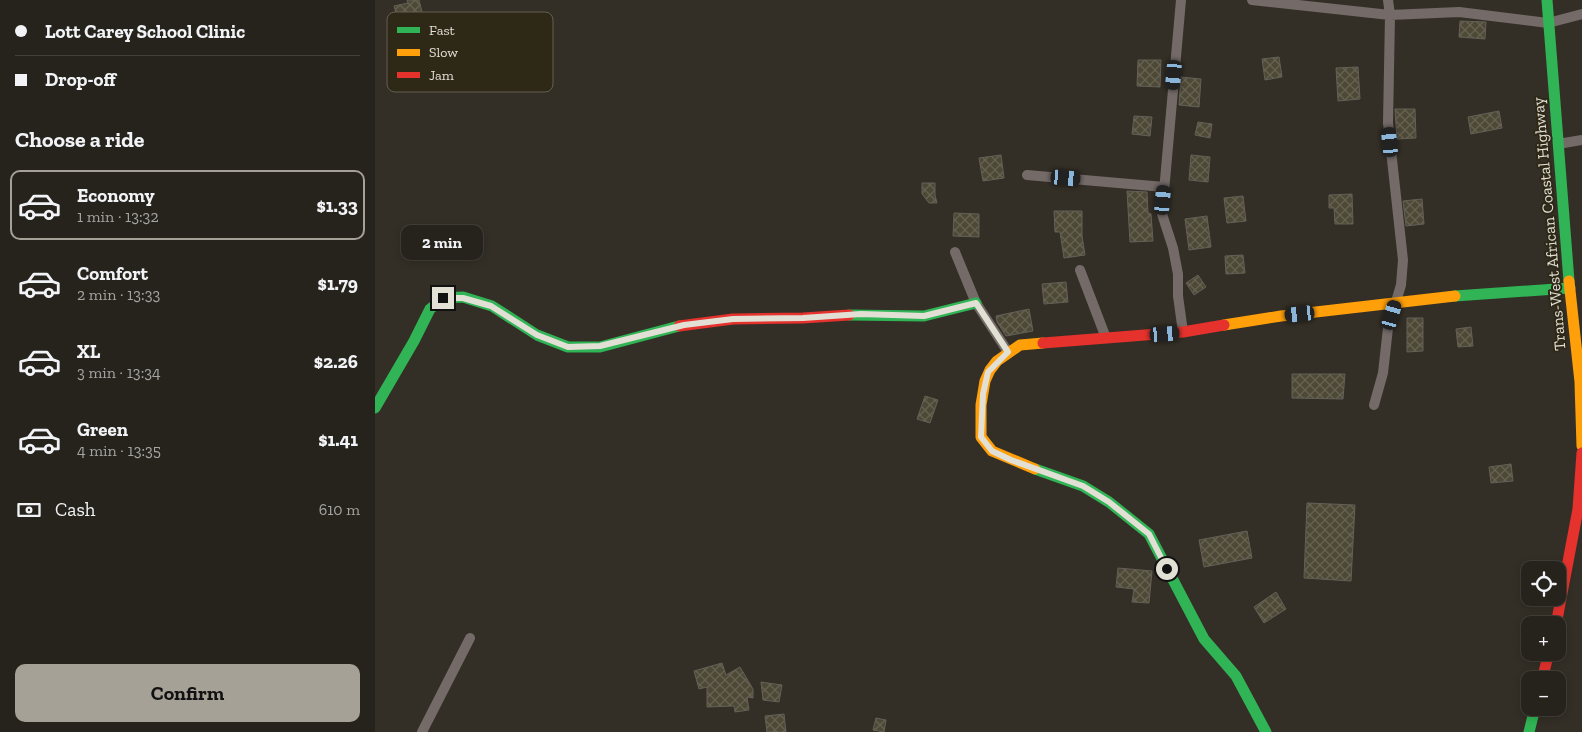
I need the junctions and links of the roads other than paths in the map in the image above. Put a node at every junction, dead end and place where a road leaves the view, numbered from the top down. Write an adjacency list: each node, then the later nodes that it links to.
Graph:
1 (1181, 0): 11 (street)
2 (1252, 0): 6 (street)
3 (1388, 0): 6 (street)
4 (1547, 0): 7 (main road, Trans-West African Coastal Highway)
5 (1582, 14): 7 (street)
6 (1390, 15): 7 (street); 16 (street)
7 (1548, 23): 9 (main road, Trans-West African Coastal Highway)
8 (1582, 140): 9 (street)
9 (1558, 144): 14 (main road, Trans-West African Coastal Highway)
10 (1027, 175): 11 (street)
11 (1165, 187): 17 (street)
12 (955, 252): 15 (street)
13 (1080, 270): 18 (street)
14 (1570, 288): 16 (main road); 22 (main road, Trans-West African Coastal Highway)
15 (976, 303): 19 (street); 21 (main road)
16 (1396, 303): 17 (main road); 20 (street)
17 (1183, 332): 18 (main road)
18 (1106, 338): 19 (main road)
19 (1008, 352): 28 (main road)
20 (1374, 405)
21 (375, 408)
22 (1582, 446)
23 (1582, 453): 24 (main road)
24 (1558, 616)
25 (470, 638): 27 (street)
26 (1533, 716): 29 (main road)
27 (422, 732)
28 (1266, 732)
29 (1529, 732)

